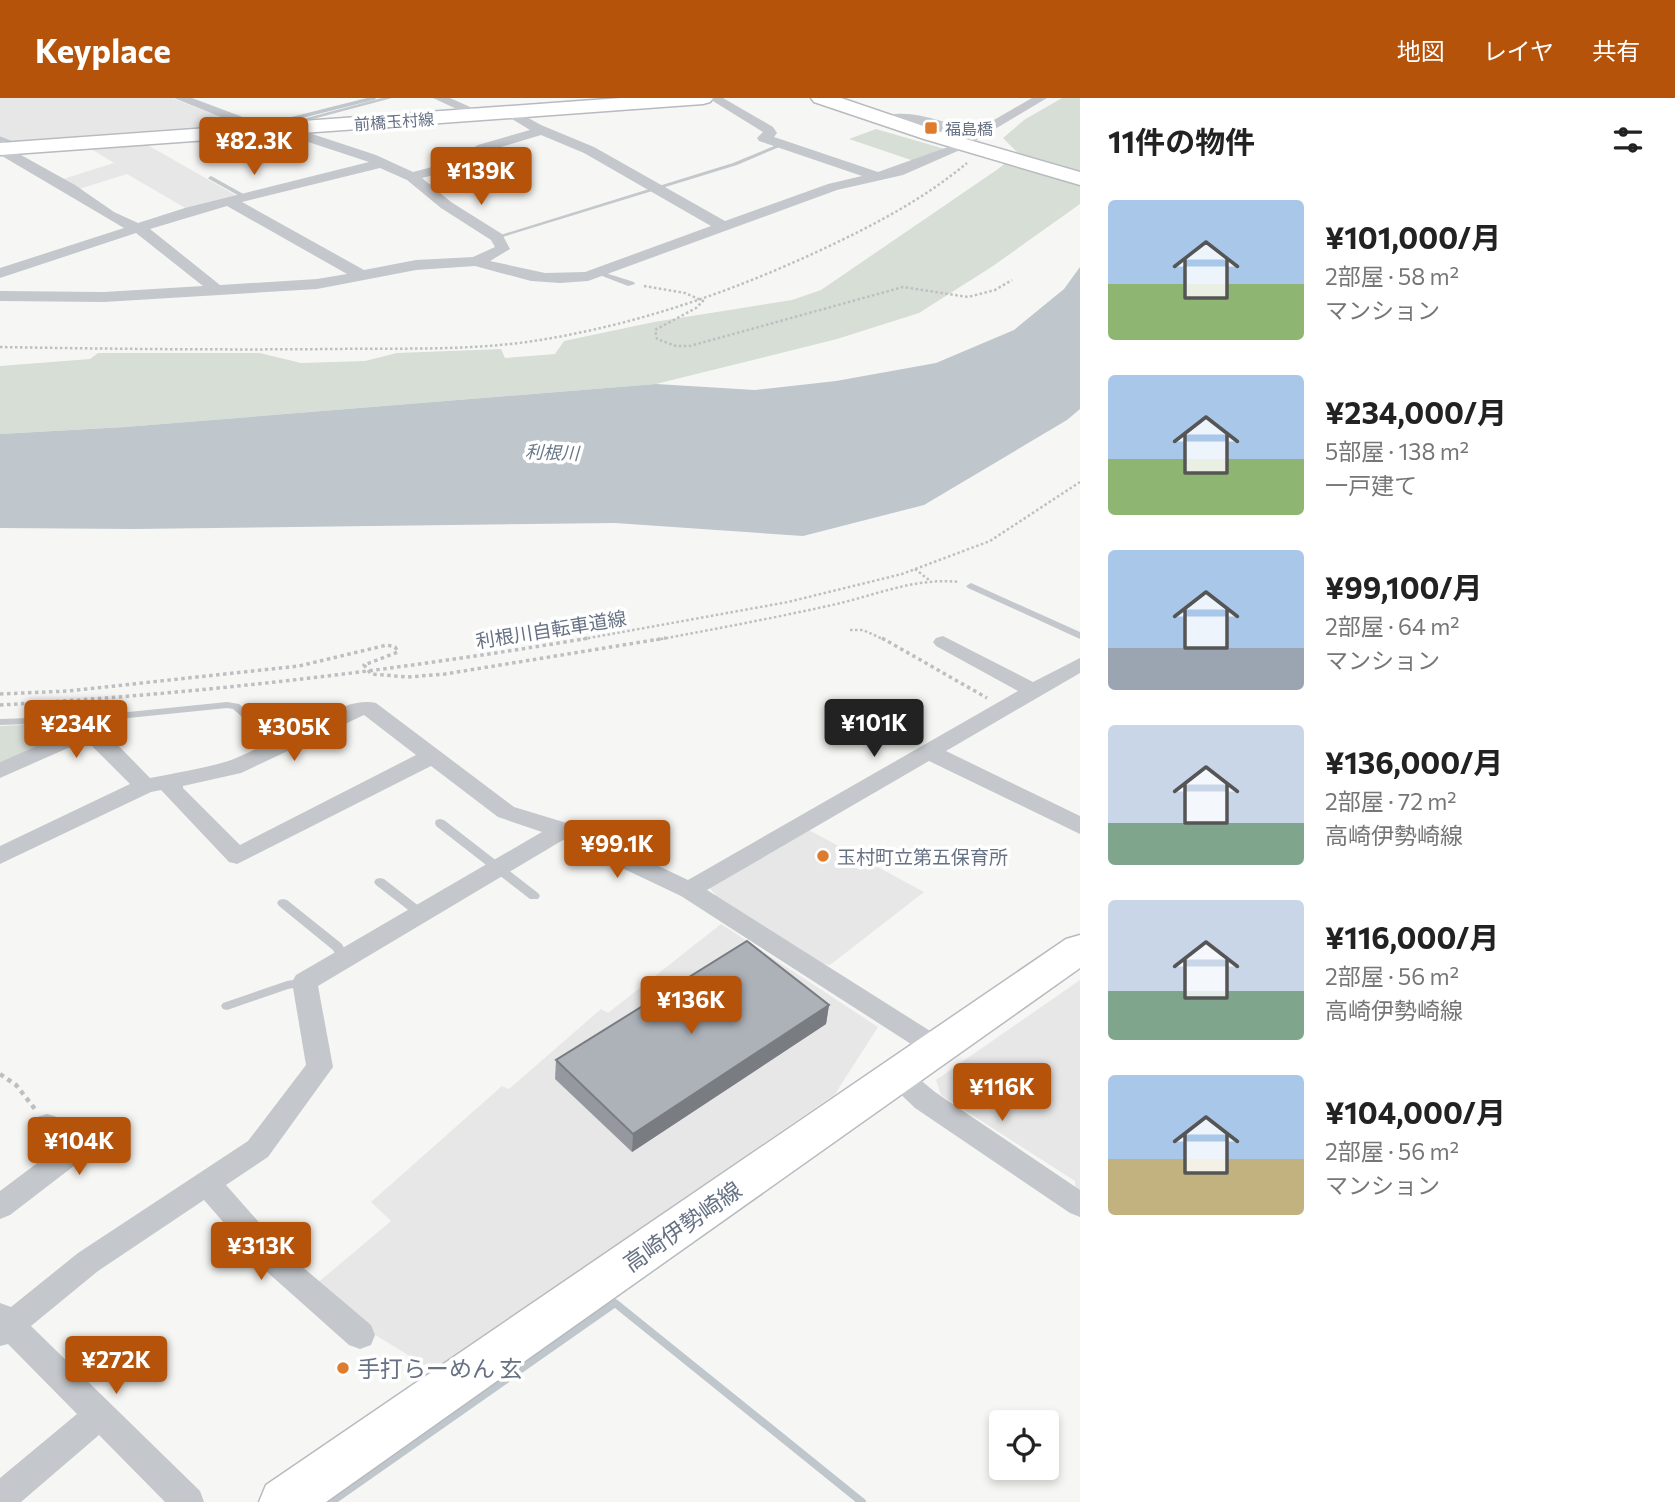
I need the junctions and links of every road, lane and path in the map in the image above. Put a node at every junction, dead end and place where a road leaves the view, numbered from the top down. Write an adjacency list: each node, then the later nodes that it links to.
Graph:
1 (180, 98): 16 (street)
2 (388, 98): 14 (lane)
3 (439, 98): 13 (street)
4 (704, 98): 9 (main road, 前橋玉村線)
5 (714, 98): 17 (street)
6 (821, 98): 11 (main road)
7 (842, 98): 11 (main road)
8 (1041, 98): 18 (street)
9 (666, 99): 10 (main road, 前橋玉村線)
10 (642, 100): 12 (main road, 前橋玉村線)
11 (862, 111): 18 (main road)
12 (512, 113): 13 (main road, 前橋玉村線); 15 (street)
13 (481, 115): 14 (main road, 前橋玉村線)
14 (283, 129): 16 (main road, 前橋玉村線); 21 (street)
15 (543, 130): 23 (street); 26 (street)
16 (256, 131): 19 (main road, 前橋玉村線)
17 (781, 145): 22 (street); 26 (lane)
18 (975, 146): 25 (main road); 39 (path)
19 (1, 147): 29 (street)
20 (953, 150): 22 (street)
21 (382, 163): 23 (street); 27 (street)
22 (876, 176): 28 (street)
23 (412, 177): 30 (street)
24 (211, 178): 27 (lane)
25 (1080, 179)
26 (656, 188): 28 (street); 30 (lane)
27 (237, 199): 29 (street); 34 (street)
28 (725, 227): 33 (street)
29 (136, 228): 32 (street); 37 (street)
30 (497, 237): 31 (street)
31 (476, 261): 33 (street); 34 (street)
32 (0, 272)
33 (598, 274): 36 (lane)
34 (363, 276): 37 (street)
35 (1012, 280): 39 (path)
36 (631, 284): 39 (path)
37 (218, 291): 38 (street)
38 (0, 296)
39 (703, 301): 40 (path)
40 (0, 347)
41 (1080, 482): 42 (path, 利根川自転車道線)
42 (915, 569): 43 (path); 49 (path, 利根川自転車道線)
43 (929, 580): 44 (path); 49 (path)
44 (971, 586): 46 (lane)
45 (850, 630): 53 (path)
46 (1080, 636)
47 (943, 642): 50 (street)
48 (1080, 664): 50 (street)
49 (366, 670): 51 (path); 52 (path, 利根川自転車道線)
50 (1034, 691): 53 (street)
51 (0, 694)
52 (0, 705)
53 (1003, 707): 57 (street)
54 (0, 722): 55 (lane)
55 (88, 725): 56 (lane); 59 (street); 61 (street)
56 (280, 745): 58 (street); 60 (street)
57 (929, 752): 63 (street); 68 (street)
58 (433, 756): 60 (street); 64 (street)
59 (0, 771)
60 (170, 781): 61 (street)
61 (145, 786): 65 (street)
62 (440, 823): 66 (lane)
63 (1080, 826)
64 (562, 830): 66 (street); 68 (street)
65 (0, 856)
66 (496, 869): 69 (lane); 71 (street)
67 (380, 882): 71 (lane)
68 (690, 890): 76 (street)
69 (534, 897)
70 (283, 904): 73 (lane)
71 (420, 913): 73 (street)
72 (1080, 949): 76 (main road, 高崎伊勢崎線)
73 (343, 958): 74 (street)
74 (304, 982): 75 (lane); 80 (street)
75 (227, 1006)
76 (937, 1048): 78 (main road, 高崎伊勢崎線)
77 (0, 1074): 79 (path)
78 (897, 1075): 81 (street); 88 (main road, 高崎伊勢崎線)
79 (47, 1125): 82 (street)
80 (207, 1184): 83 (street); 84 (street)
81 (1080, 1205)
82 (0, 1207)
83 (3, 1325): 85 (street)
84 (360, 1335)
85 (99, 1416): 86 (street); 87 (street)
86 (0, 1499)
87 (188, 1502)
88 (284, 1502)

